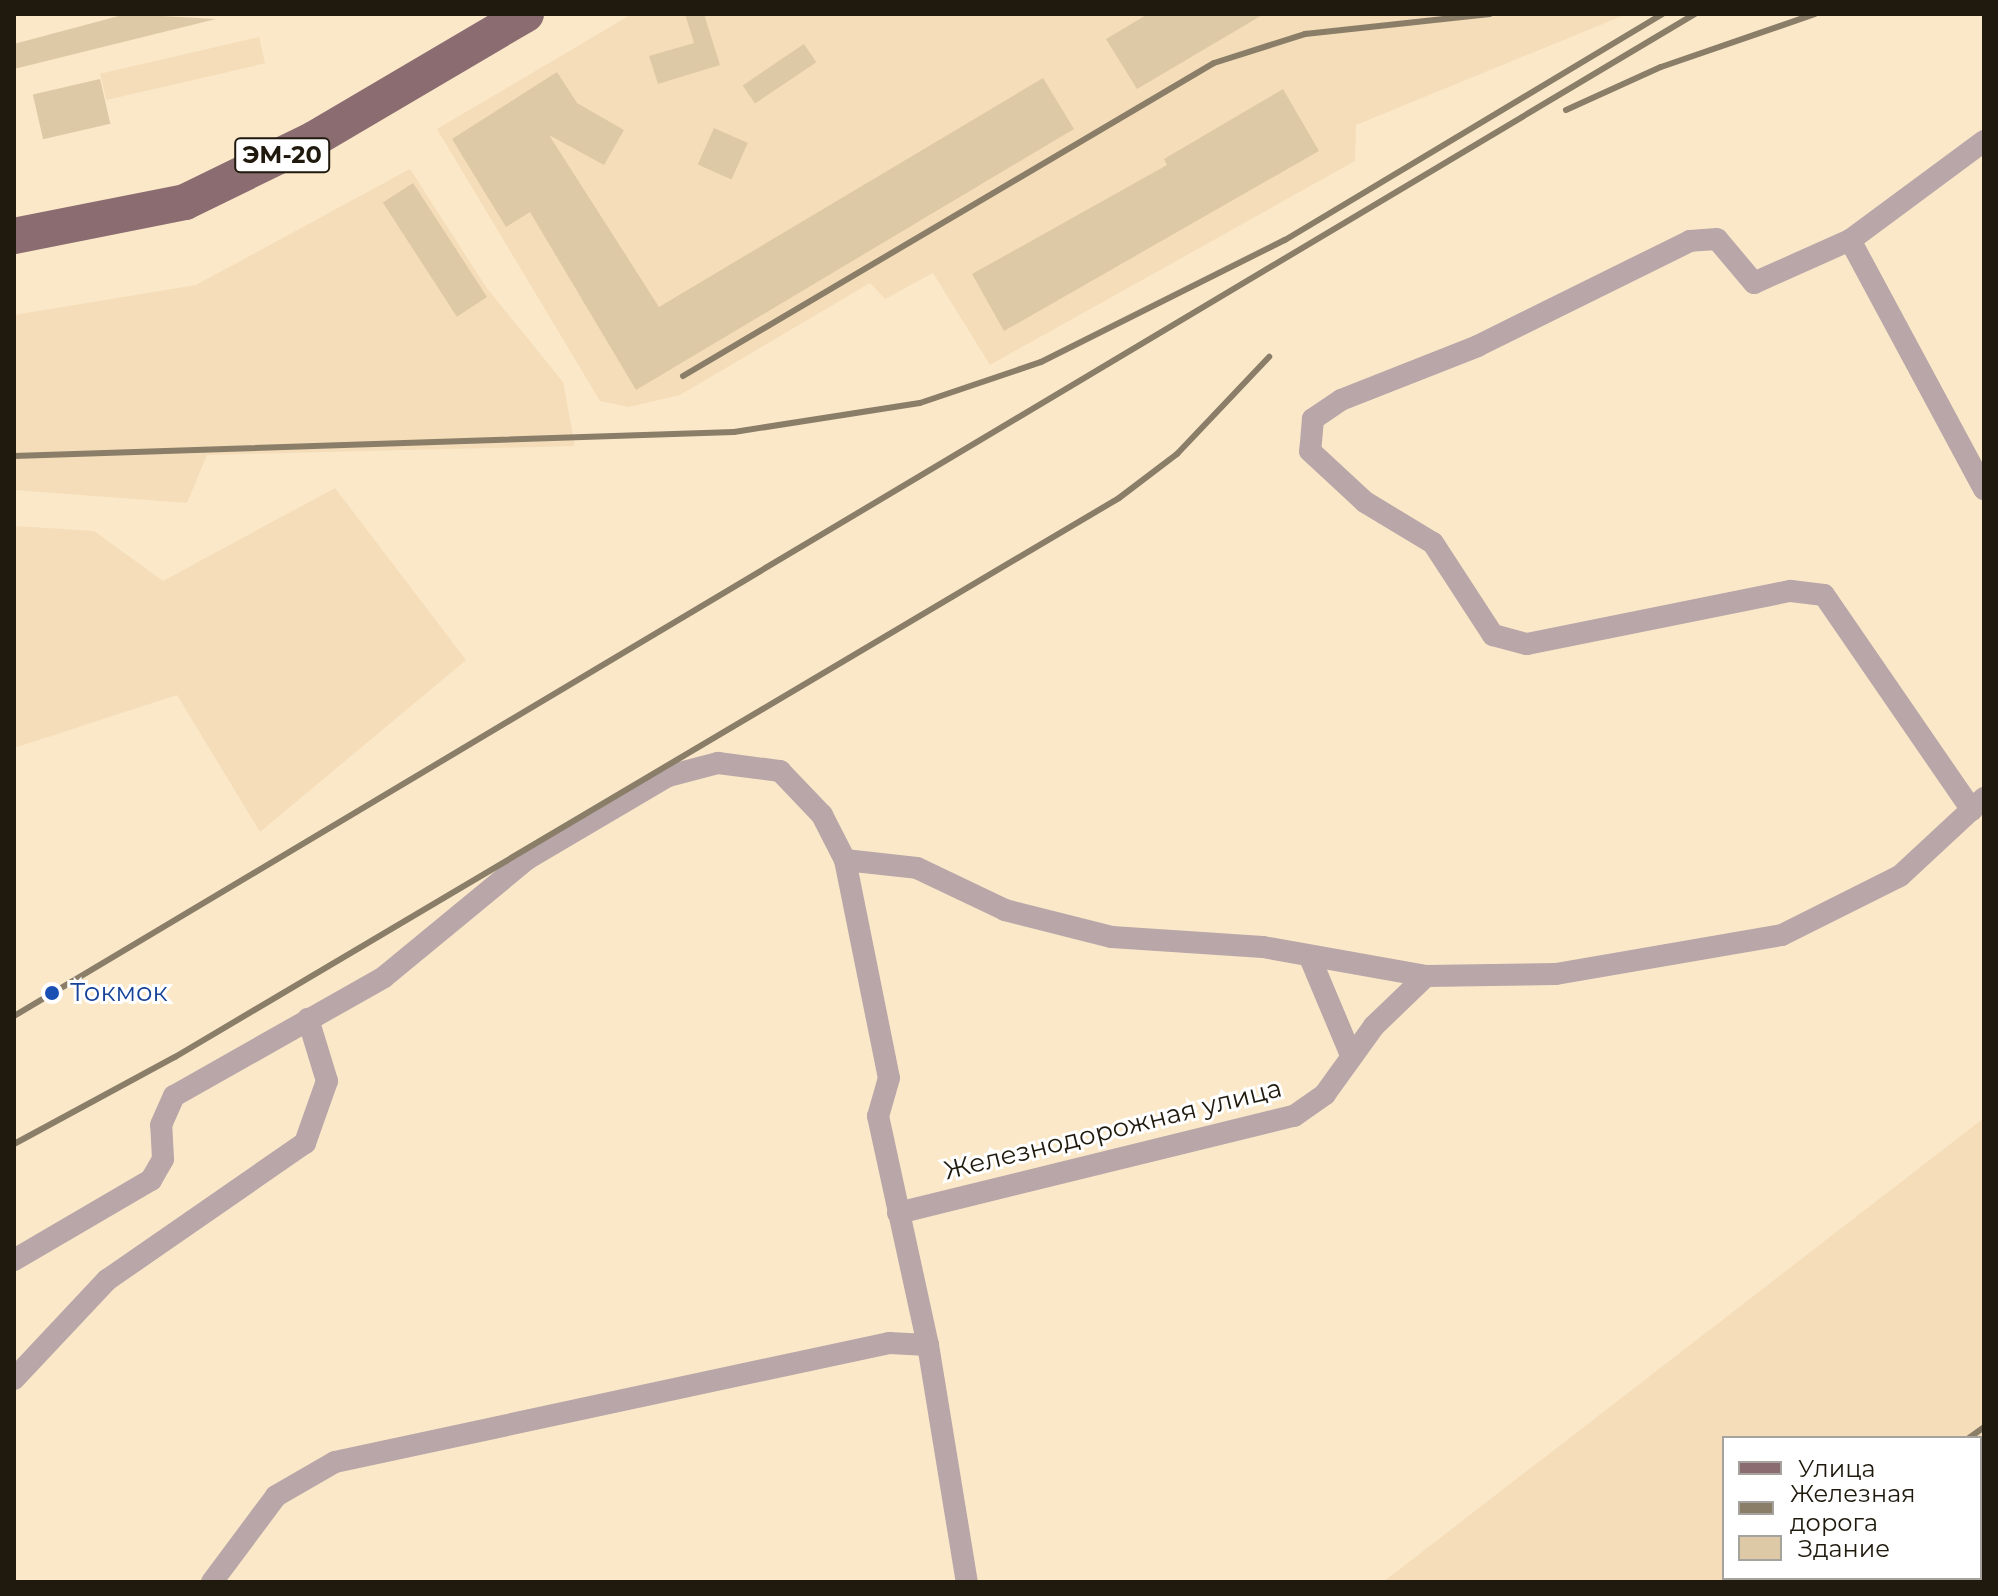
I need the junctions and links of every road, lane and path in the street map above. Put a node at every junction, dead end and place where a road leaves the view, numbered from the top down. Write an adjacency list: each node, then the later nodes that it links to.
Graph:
1 (526, 14): 3 (main road, ЭМ-20)
2 (1984, 141): 4 (street)
3 (14, 236)
4 (1850, 240): 5 (street); 6 (street)
5 (1984, 489)
6 (1978, 804): 9 (street)
7 (845, 860): 8 (street); 10 (street); 12 (street)
8 (1311, 960): 9 (street); 11 (street)
9 (1426, 976): 11 (street, Железнодорожная улица)
10 (308, 1019): 13 (street); 15 (street)
11 (1351, 1055): 12 (street, Железнодорожная улица)
12 (898, 1213): 14 (street)
13 (14, 1260)
14 (928, 1345): 16 (street); 17 (street)
15 (14, 1379)
16 (212, 1582)
17 (967, 1582)

